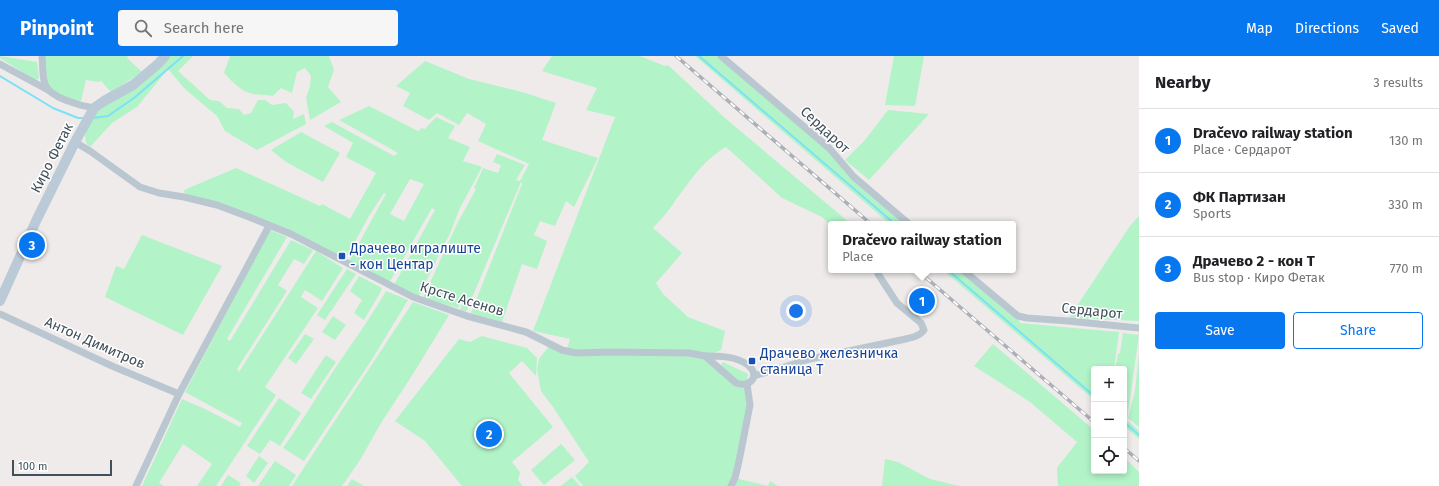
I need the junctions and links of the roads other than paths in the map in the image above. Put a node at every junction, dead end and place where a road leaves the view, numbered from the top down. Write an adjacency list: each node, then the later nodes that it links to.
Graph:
1 (42, 56): 5 (street)
2 (165, 56): 6 (main road)
3 (722, 56): 8 (street, Сердарот)
4 (0, 64): 5 (street)
5 (48, 90): 6 (street)
6 (94, 108): 7 (main road, Киро Фетак)
7 (75, 142): 9 (street, Крсте Асенов); 12 (main road, Киро Фетак)
8 (905, 221)
9 (269, 226): 15 (street, Крсте Асенов); 18 (street)
10 (878, 273): 16 (street)
11 (968, 273): 14 (street, Сердарот)
12 (0, 301)
13 (0, 314): 18 (street, Антон Димитров)
14 (1139, 328)
15 (705, 356): 16 (street, Крсте Асенов); 17 (street)
16 (754, 376): 17 (street)
17 (747, 384): 20 (street)
18 (179, 394): 19 (street)
19 (136, 486)
20 (731, 486)

